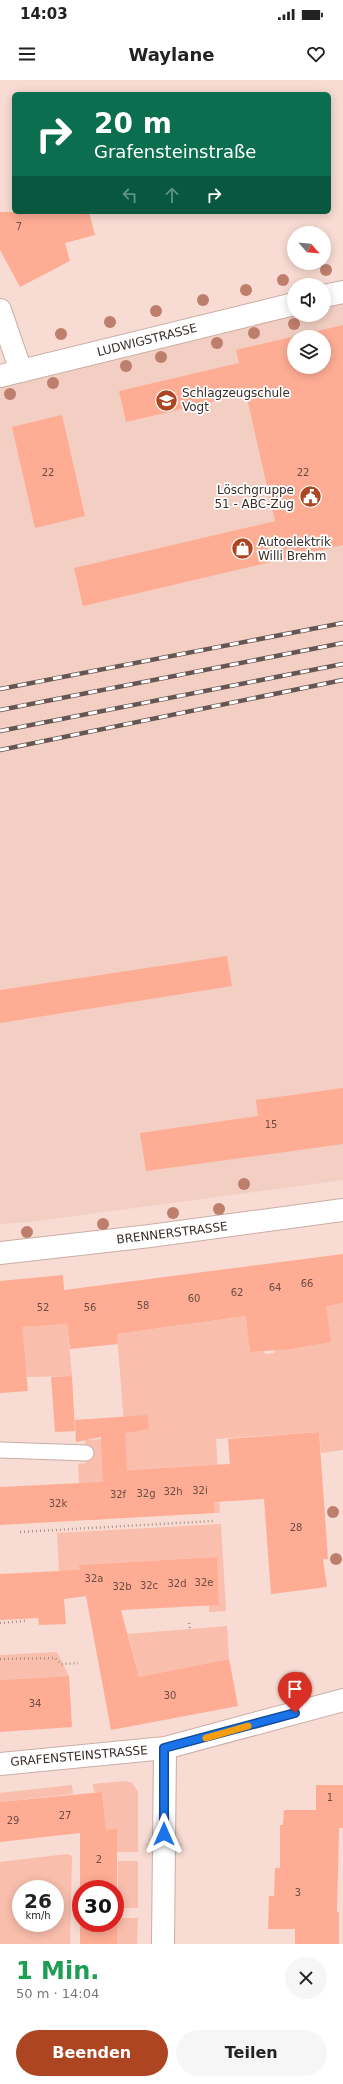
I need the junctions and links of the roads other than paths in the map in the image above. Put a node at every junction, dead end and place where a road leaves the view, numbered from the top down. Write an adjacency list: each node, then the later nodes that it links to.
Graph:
1 (343, 292): 2 (street)
2 (331, 295)
3 (287, 306): 5 (street, LUDWIGSTRASSE)
4 (0, 310): 5 (street)
5 (21, 372): 6 (street, LUDWIGSTRASSE)
6 (0, 376)
7 (343, 1210): 8 (street, BRENNERSTRASSE)
8 (0, 1253)
9 (0, 1450): 10 (lane)
10 (86, 1453)
11 (343, 1700): 12 (street, GRAFENSTEINSTRASSE)
12 (164, 1748): 13 (street, GRAFENSTEINSTRASSE); 14 (street)
13 (0, 1764)
14 (163, 1944)

